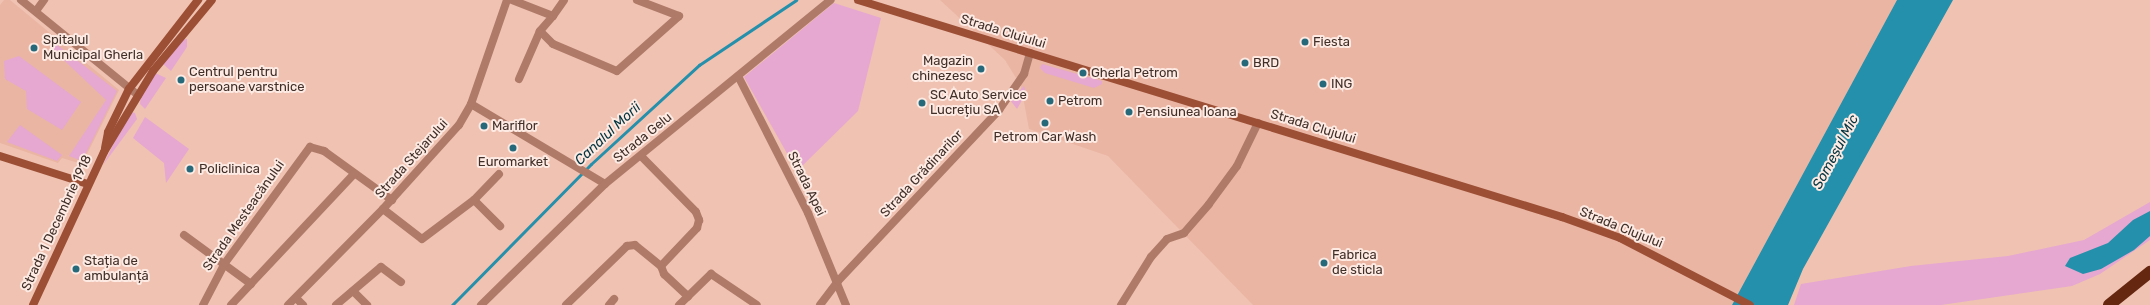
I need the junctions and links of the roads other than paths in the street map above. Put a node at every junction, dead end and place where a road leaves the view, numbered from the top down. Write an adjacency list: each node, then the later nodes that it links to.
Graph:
1 (21, 0): 11 (street)
2 (44, 0): 11 (street)
3 (198, 0): 17 (main road, Strada 1 Decembrie 1918)
4 (212, 0): 18 (main road, Strada 1 Decembrie 1918)
5 (507, 0): 19 (street, Strada Stejarului)
6 (512, 0): 12 (street)
7 (564, 0): 12 (street)
8 (637, 0): 13 (street)
9 (831, 0): 15 (street, Strada Gelu)
10 (858, 0): 14 (main road, Strada Clujului)
11 (36, 11): 17 (street)
12 (553, 16): 13 (street)
13 (540, 30): 16 (street)
14 (1030, 53): 20 (main road, Strada Clujului); 36 (street, Strada Grădinarilor)
15 (738, 76): 23 (street, Strada Gelu); 36 (street, Strada Apei)
16 (519, 79)
17 (129, 89): 18 (street); 21 (main road, Strada 1 Decembrie 1918)
18 (138, 95): 21 (main road, Strada 1 Decembrie 1918)
19 (471, 104): 27 (street); 28 (street, Strada Stejarului)
20 (1258, 123): 55 (street); 56 (main road, Strada Clujului)
21 (104, 152): 26 (main road, Strada 1 Decembrie 1918)
22 (0, 156): 26 (main road)
23 (641, 156): 27 (street, Strada Gelu); 34 (street)
24 (354, 174): 28 (street, Strada Mesteacănului); 33 (street, Strada Mesteacănului); 38 (street)
25 (499, 174): 29 (street)
26 (88, 184): 42 (main road, Strada 1 Decembrie 1918)
27 (605, 184): 49 (street, Strada Gelu)
28 (392, 200): 30 (street, Strada Stejarului)
29 (474, 200): 30 (street); 31 (street)
30 (383, 209): 41 (street, Strada Stejarului)
31 (500, 226)
32 (184, 235): 33 (street)
33 (225, 263): 38 (street); 43 (street, Strada Mesteacănului)
34 (661, 266): 40 (street); 50 (street)
35 (2150, 272): 57 (highway)
36 (838, 281): 53 (street, Strada Grădinarilor); 54 (street, Strada Apei)
37 (401, 282): 39 (street)
38 (251, 284): 44 (street)
39 (353, 291): 47 (street); 48 (street)
40 (688, 296): 51 (street); 52 (street)
41 (296, 298): 45 (street, Strada Stejarului); 46 (street)
42 (33, 305)
43 (202, 305)
44 (231, 305)
45 (288, 305)
46 (303, 305)
47 (336, 305)
48 (366, 305)
49 (481, 305)
50 (566, 305)
51 (679, 305)
52 (757, 305)
53 (820, 305)
54 (846, 305)
55 (1121, 305)
56 (1750, 305)
57 (2109, 305)

